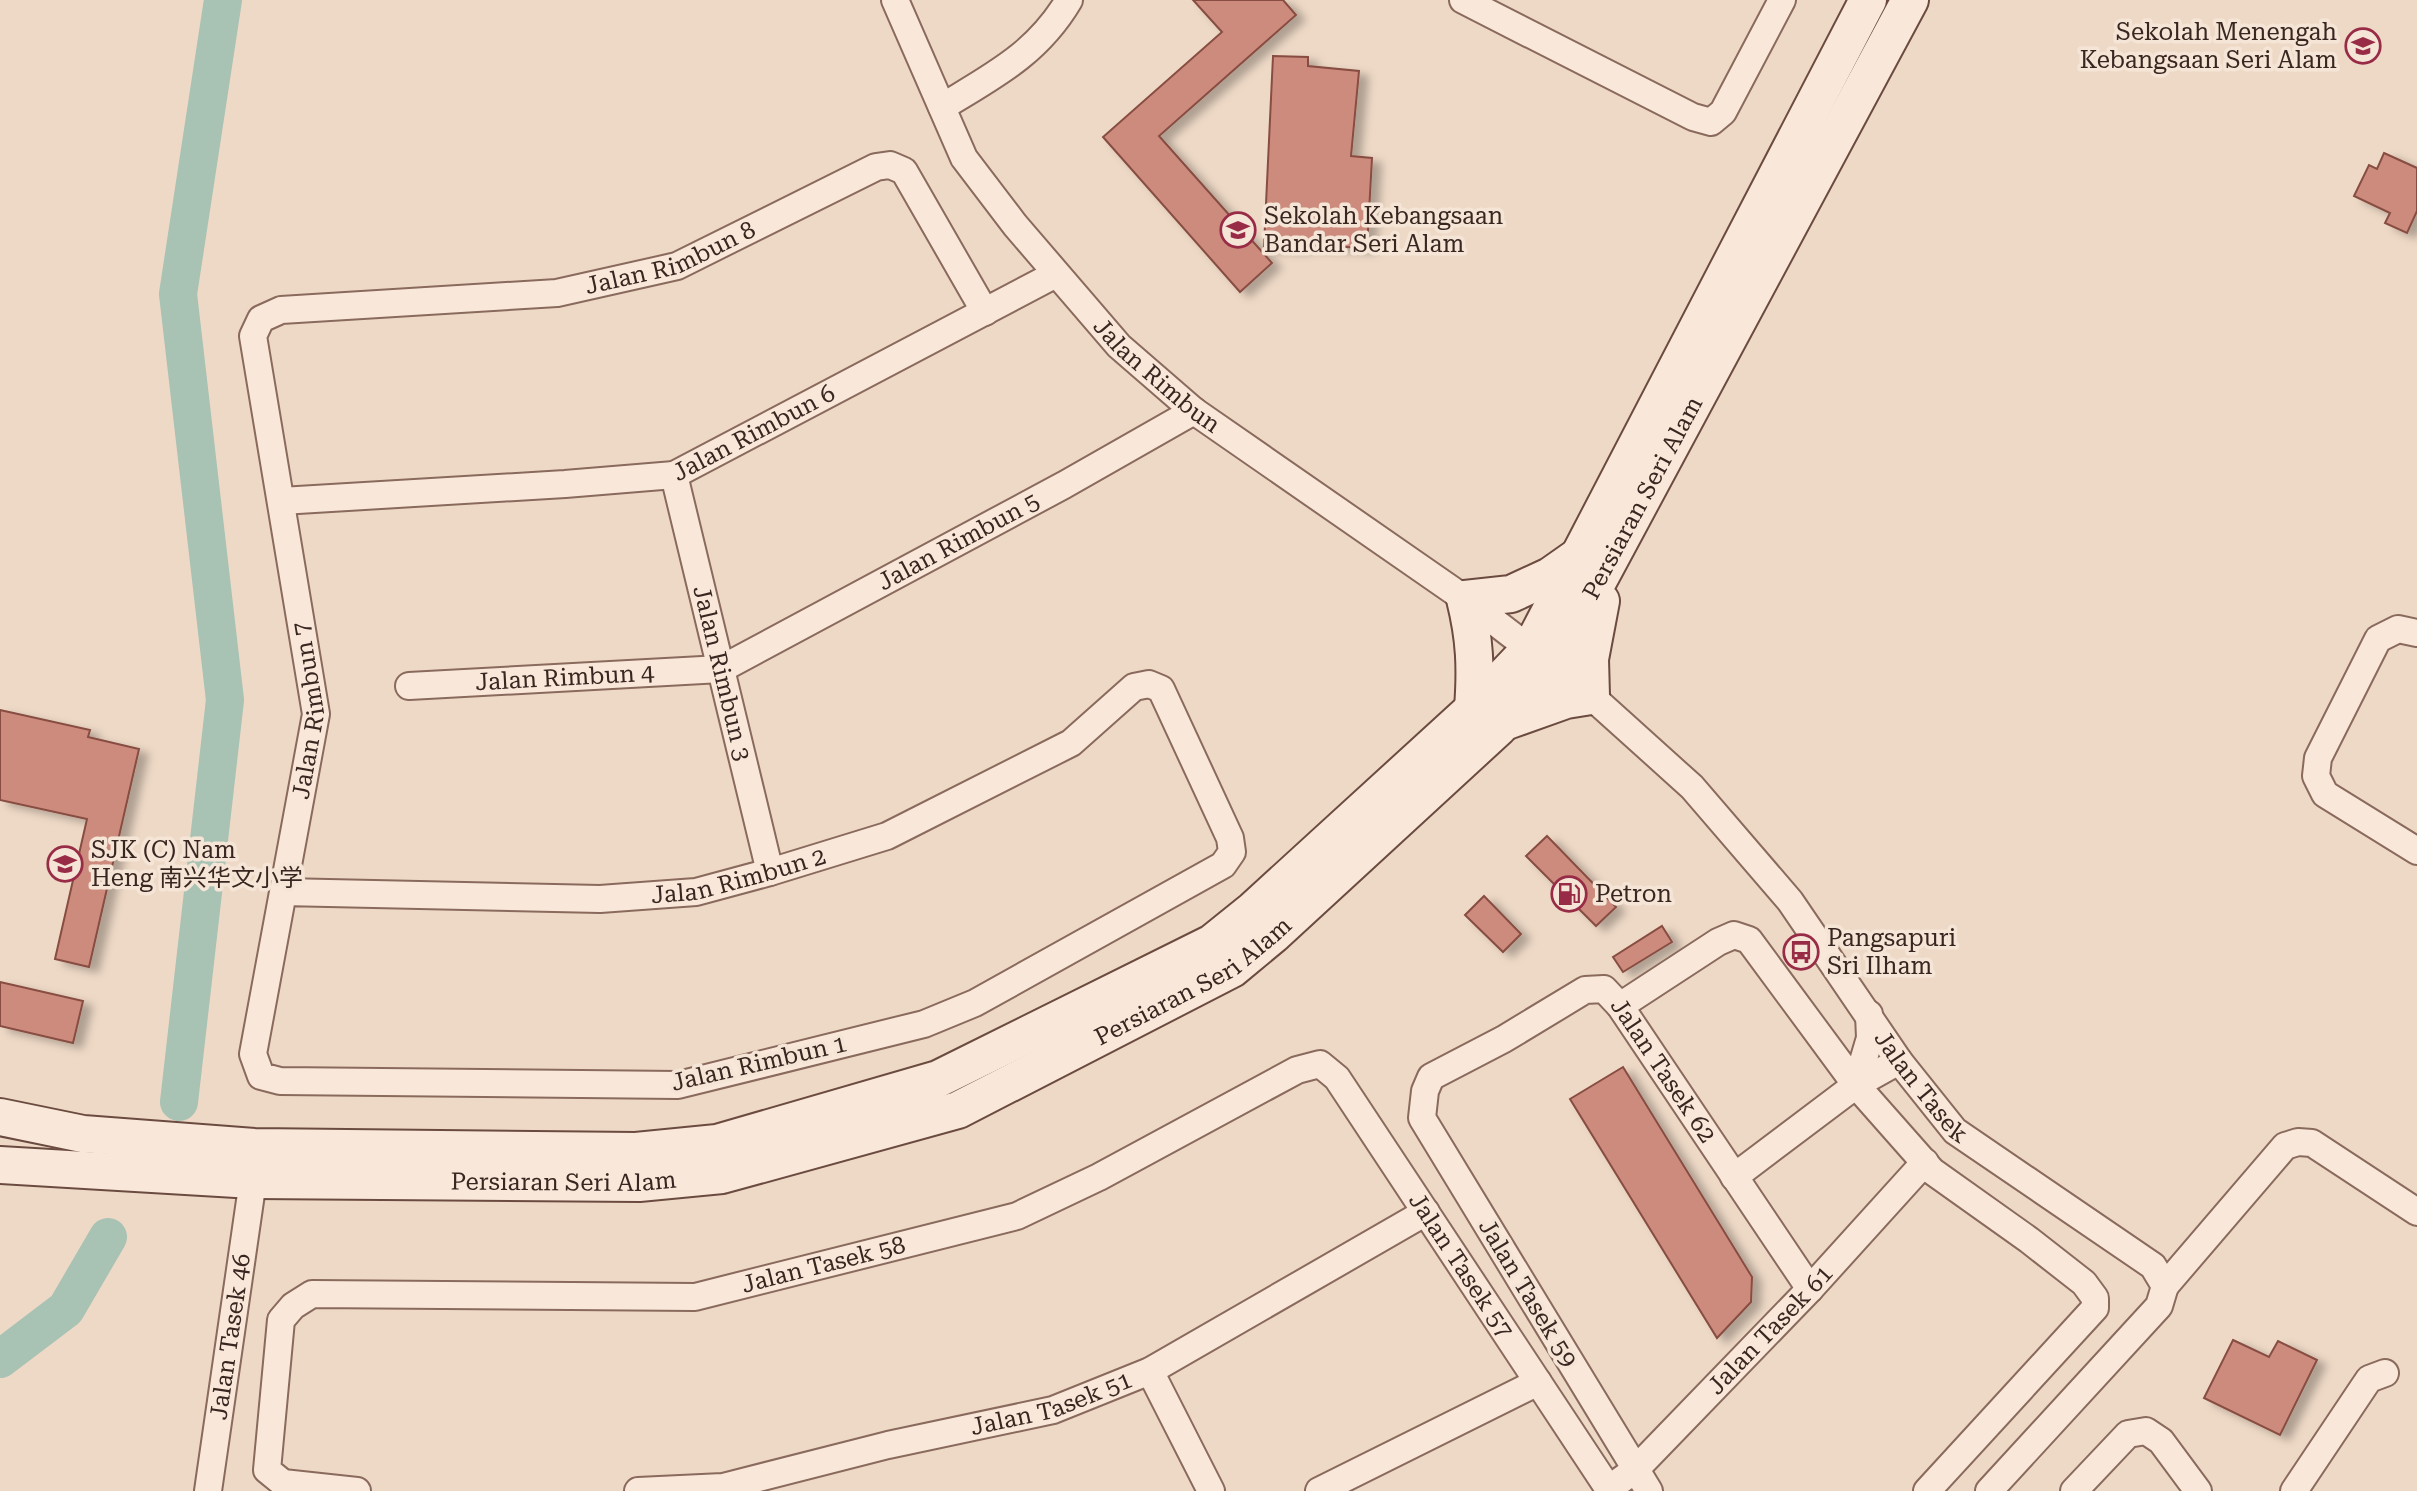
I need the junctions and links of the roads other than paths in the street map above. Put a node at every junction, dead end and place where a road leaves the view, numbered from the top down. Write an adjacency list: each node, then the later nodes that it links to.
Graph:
1 (895, 0): 7 (street, Jalan Rimbun)
2 (1069, 0): 7 (street)
3 (1463, 0): 4 (street)
4 (1782, 0)
5 (1868, 0): 14 (main road, Persiaran Seri Alam)
6 (1910, 0): 14 (main road, Persiaran Seri Alam)
7 (942, 107): 8 (street, Jalan Rimbun)
8 (1056, 274): 9 (street, Jalan Rimbun 6); 11 (street, Jalan Rimbun)
9 (985, 312): 10 (street, Jalan Rimbun 8); 12 (street, Jalan Rimbun 6)
10 (261, 319): 13 (street, Jalan Rimbun 7)
11 (1194, 411): 15 (street, Jalan Rimbun); 18 (street, Jalan Rimbun 5)
12 (674, 475): 13 (street, Jalan Rimbun 6); 18 (street, Jalan Rimbun 3)
13 (281, 501): 25 (street, Jalan Rimbun 7)
14 (1596, 555): 15 (main road); 17 (main road, Persiaran Seri Alam); 21 (main road)
15 (1465, 599): 17 (street, Jalan Rimbun); 22 (main road)
16 (2417, 633): 23 (street)
17 (1542, 658): 21 (street, Jalan Tasek); 22 (main road, Persiaran Seri Alam)
18 (721, 669): 20 (street, Jalan Rimbun 4); 24 (street, Jalan Rimbun 3)
19 (1149, 684): 24 (street, Jalan Rimbun 2); 28 (street, Jalan Rimbun 1)
20 (409, 686)
21 (1591, 696): 22 (main road); 27 (street, Jalan Tasek)
22 (1488, 716): 36 (main road, Persiaran Seri Alam); 40 (main road, Persiaran Seri Alam)
23 (2417, 851)
24 (770, 872): 25 (street, Jalan Rimbun 2)
25 (283, 892): 28 (street, Jalan Rimbun 7)
26 (1620, 1006): 31 (street); 32 (street, Jalan Tasek 62); 39 (street, Jalan Tasek 62)
27 (1869, 1014): 29 (street, Jalan Tasek); 31 (street)
28 (253, 1054)
29 (1899, 1061): 31 (street); 33 (street, Jalan Tasek)
30 (1297, 1070): 41 (street, Jalan Tasek 57); 52 (street, Jalan Tasek 58)
31 (1856, 1085): 33 (street); 37 (street); 39 (street)
32 (1425, 1091): 48 (street, Jalan Tasek 59)
33 (1925, 1093): 43 (street, Jalan Tasek)
34 (0, 1117): 35 (main road, Persiaran Seri Alam)
35 (173, 1141): 36 (main road, Persiaran Seri Alam); 40 (main road)
36 (339, 1149): 40 (main road)
37 (1925, 1162): 44 (street, Jalan Tasek 61); 56 (street)
38 (0, 1165): 40 (main road, Persiaran Seri Alam)
39 (1734, 1177): 44 (street, Jalan Tasek 62)
40 (253, 1180): 51 (street, Jalan Tasek 46)
41 (1426, 1212): 45 (street, Jalan Tasek 51); 47 (street, Jalan Tasek 57)
42 (2417, 1212): 43 (street)
43 (2165, 1286): 50 (street)
44 (1810, 1289): 48 (street, Jalan Tasek 61)
45 (1150, 1371): 53 (street, Jalan Tasek 51); 54 (street)
46 (2385, 1373): 59 (street)
47 (1538, 1382): 49 (street, Jalan Tasek 57); 55 (street)
48 (1642, 1480): 49 (street, Jalan Tasek 61)
49 (1609, 1490)
50 (1992, 1490)
51 (208, 1491)
52 (357, 1491)
53 (638, 1491)
54 (1211, 1491)
55 (1319, 1491)
56 (1927, 1491)
57 (2074, 1491): 58 (street)
58 (2198, 1491)
59 (2294, 1491)

